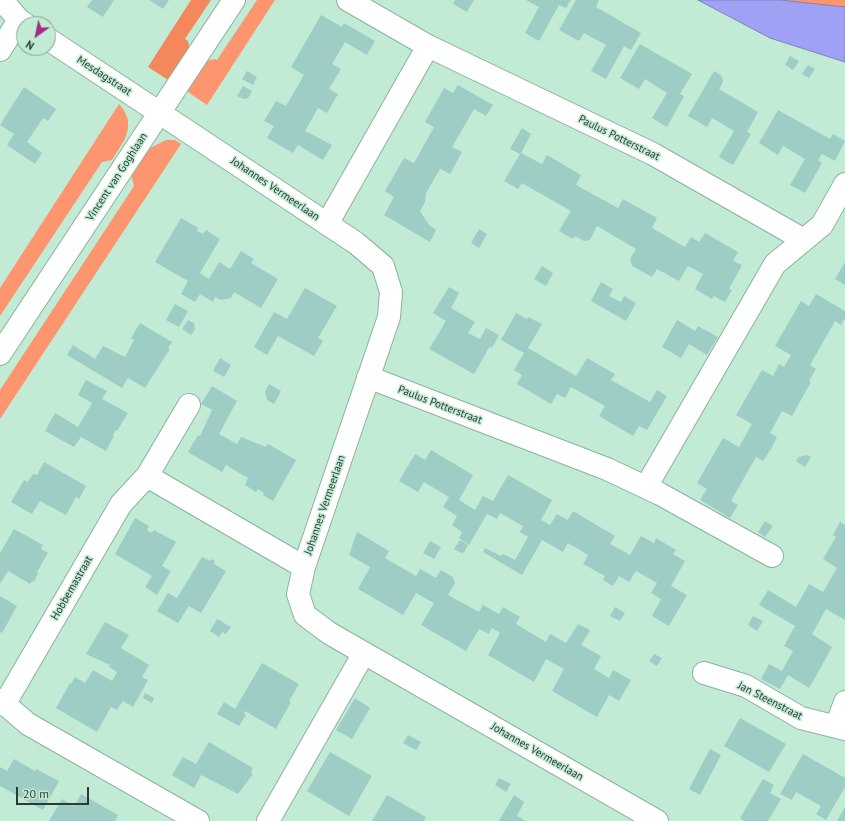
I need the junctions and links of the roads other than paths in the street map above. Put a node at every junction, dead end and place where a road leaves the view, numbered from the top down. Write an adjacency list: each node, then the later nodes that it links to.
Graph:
1 (2, 0): 4 (street)
2 (234, 0): 9 (street, Vincent van Goghlaan)
3 (348, 0): 7 (street, Paulus Potterstraat)
4 (17, 16)
5 (16, 30): 8 (street)
6 (56, 44): 9 (street, Mesdagstraat)
7 (428, 46): 11 (street); 12 (street, Paulus Potterstraat)
8 (0, 50)
9 (160, 112): 11 (street, Johannes Vermeerlaan); 13 (street, Vincent van Goghlaan)
10 (845, 184): 12 (street)
11 (327, 224): 14 (street, Johannes Vermeerlaan)
12 (804, 240): 17 (street)
13 (0, 354)
14 (368, 377): 17 (street, Paulus Potterstraat); 19 (street, Johannes Vermeerlaan)
15 (189, 405): 16 (street, Hobbemastraat)
16 (147, 476): 19 (street); 23 (street, Hobbemastraat)
17 (646, 487): 18 (street, Paulus Potterstraat)
18 (772, 556)
19 (304, 567): 20 (street, Johannes Vermeerlaan)
20 (364, 654): 26 (street); 27 (street, Johannes Vermeerlaan)
21 (704, 673): 24 (street, Jan Steenstraat)
22 (845, 702): 24 (street, Jan Steenstraat)
23 (2, 703): 25 (street, Hobbemastraat)
24 (841, 728)
25 (198, 821)
26 (268, 821)
27 (657, 821)

